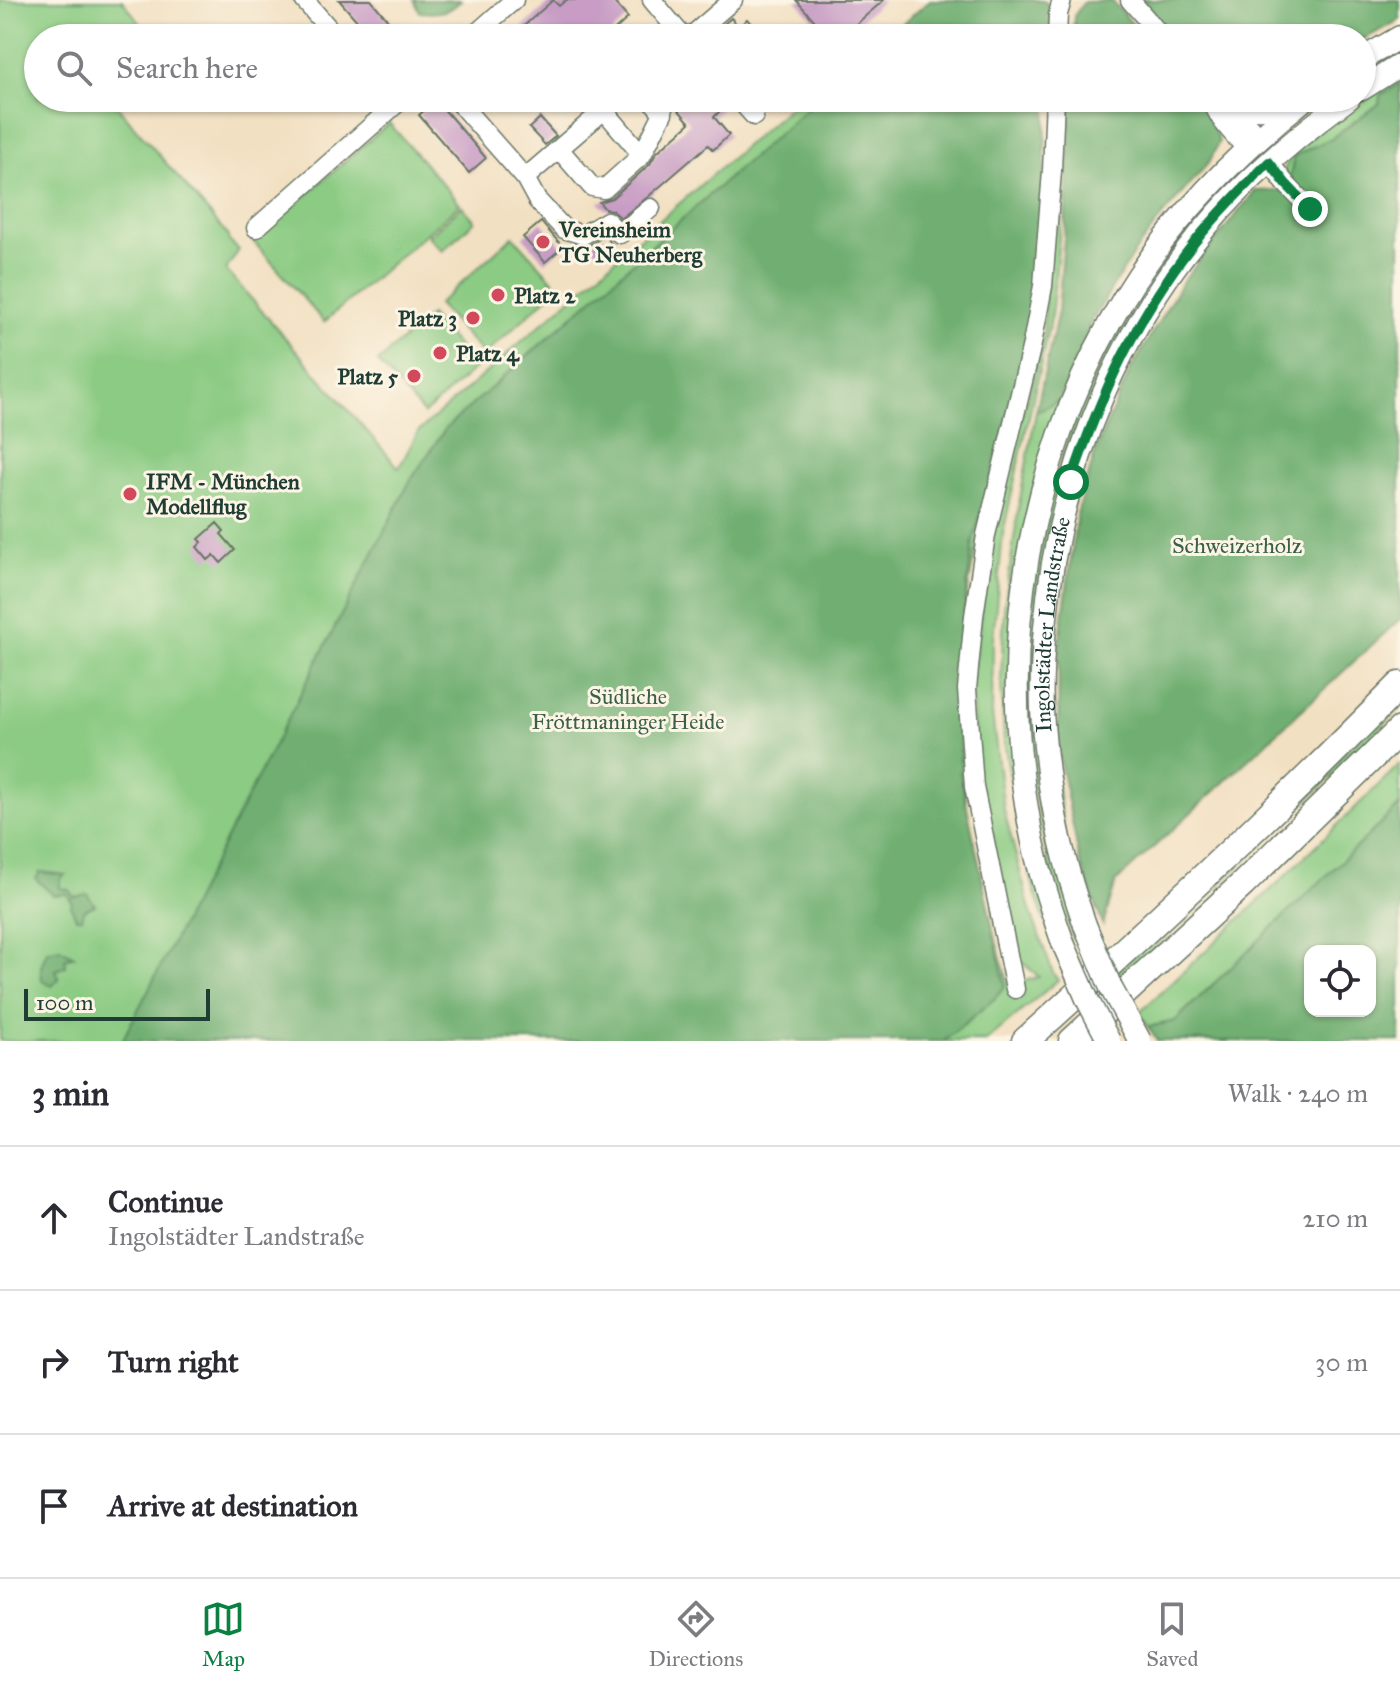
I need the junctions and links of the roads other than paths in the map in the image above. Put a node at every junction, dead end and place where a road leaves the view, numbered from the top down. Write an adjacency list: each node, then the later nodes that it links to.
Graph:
1 (304, 0): 7 (street)
2 (514, 0): 8 (street)
3 (652, 0): 9 (street)
4 (733, 0): 10 (street)
5 (1062, 0): 11 (street)
6 (1130, 0): 12 (street)
7 (325, 24)
8 (487, 24)
9 (673, 24)
10 (703, 24)
11 (1058, 24)
12 (1151, 24)
13 (1400, 37): 14 (main road)
14 (1376, 51)
15 (1400, 65): 16 (main road)
16 (1376, 80)
17 (383, 112): 36 (street)
18 (474, 112): 33 (street)
19 (602, 112): 30 (street)
20 (616, 112): 31 (street)
21 (662, 112): 31 (street)
22 (750, 112): 28 (street)
23 (1054, 112): 39 (street)
24 (1217, 112): 29 (street)
25 (1236, 112): 29 (street)
26 (1289, 112): 29 (main road, Ingolstädter Landstraße)
27 (1330, 112): 32 (main road, Ingolstädter Landstraße)
28 (754, 116)
29 (1252, 144): 32 (main road); 42 (main road, Ingolstädter Landstraße, bridge)
30 (559, 149): 31 (street); 33 (street)
31 (642, 155)
32 (1269, 162): 35 (street); 43 (main road, Ingolstädter Landstraße, bridge)
33 (525, 178): 34 (street)
34 (651, 208)
35 (1310, 209)
36 (256, 228)
37 (1400, 685): 40 (highway)
38 (1400, 730): 41 (highway)
39 (1015, 989)
40 (1025, 1041)
41 (1072, 1041)
42 (1109, 1041)
43 (1140, 1041)

